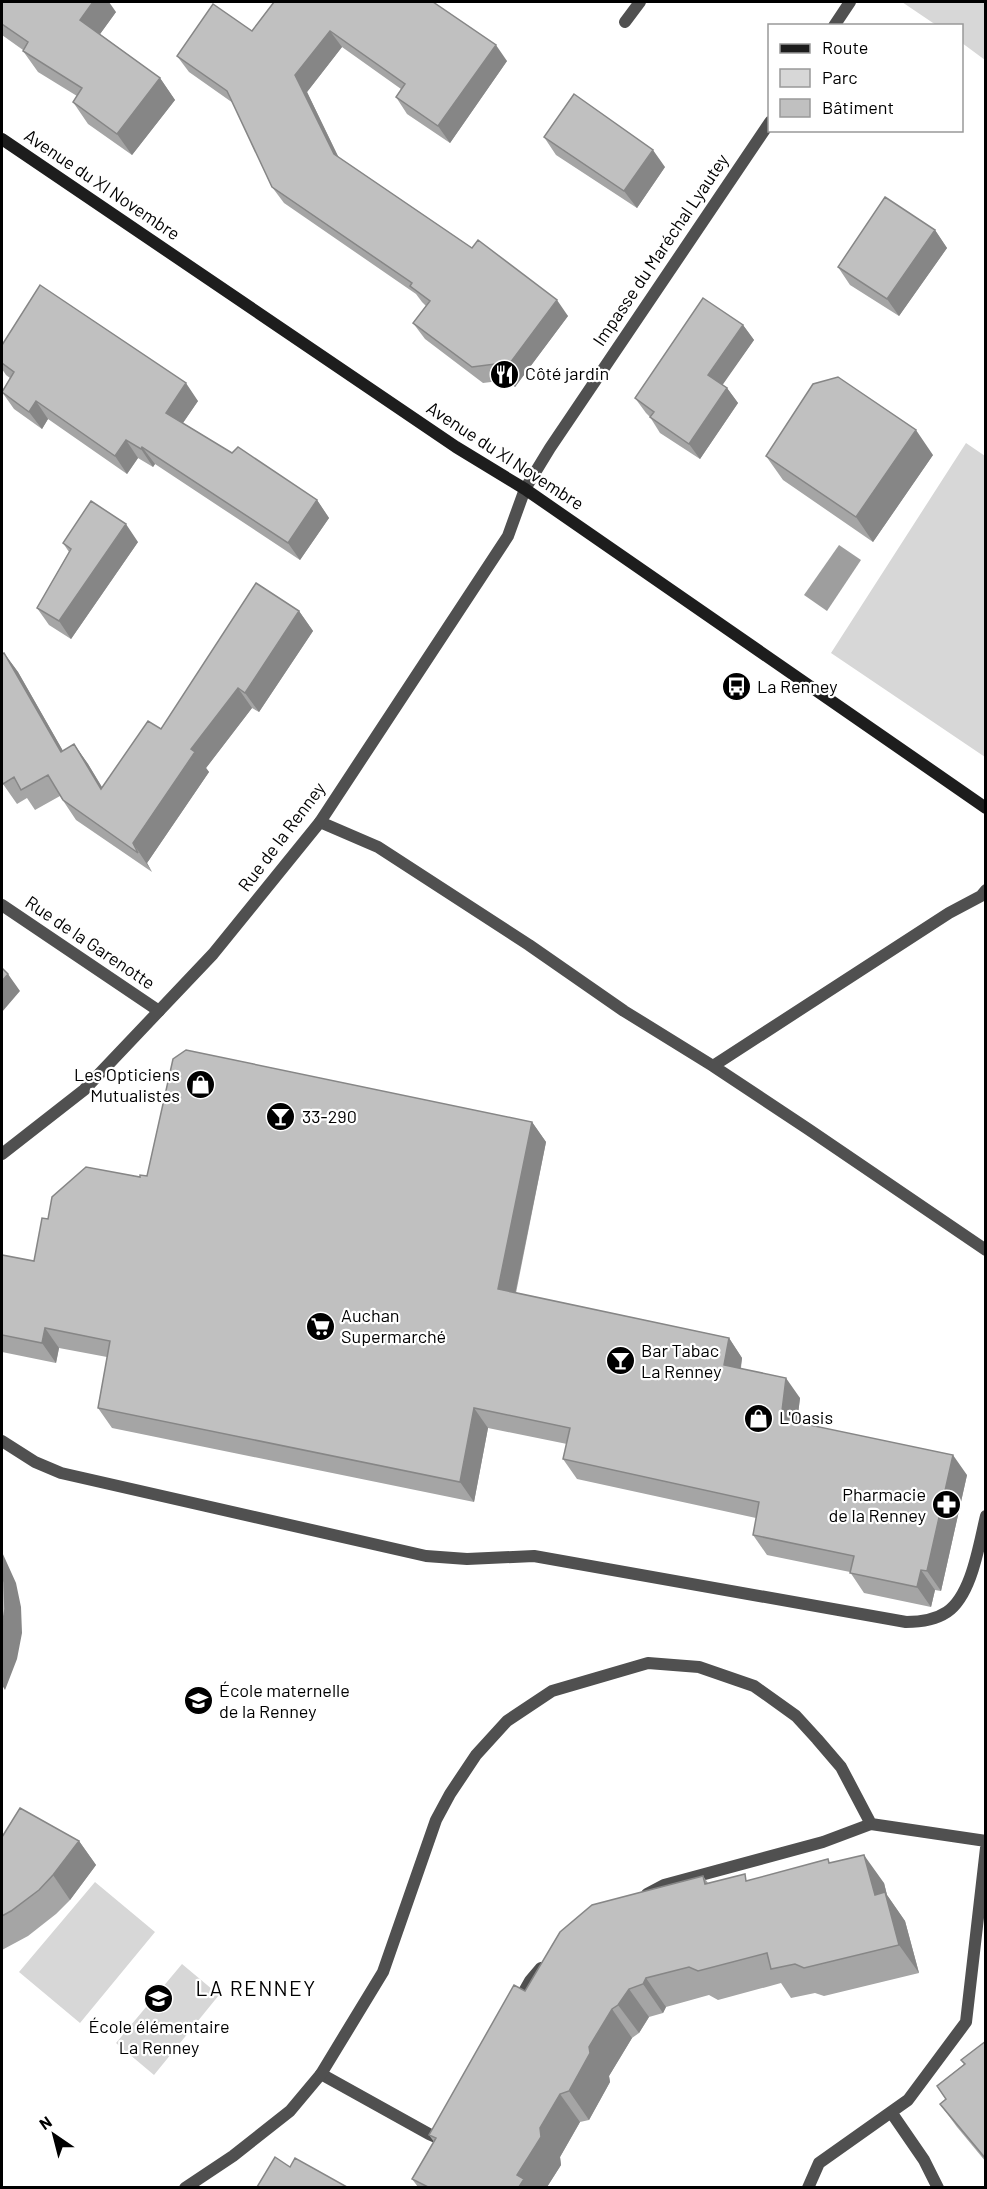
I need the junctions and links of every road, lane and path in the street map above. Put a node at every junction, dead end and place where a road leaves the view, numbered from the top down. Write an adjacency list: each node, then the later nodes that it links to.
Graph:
1 (640, 2): 3 (street)
2 (850, 2): 4 (street)
3 (626, 22)
4 (835, 24)
5 (768, 125): 7 (street, Impasse du Maréchal Lyautey)
6 (2, 140): 7 (main road, Avenue du XI Novembre)
7 (525, 489): 8 (main road, Avenue du XI Novembre); 9 (street, Rue de la Renney)
8 (986, 808)
9 (320, 822): 12 (street, Rue de la Renney); 13 (street)
10 (986, 890): 13 (street)
11 (2, 905): 12 (street, Rue de la Garenotte)
12 (159, 1011): 14 (street, Rue de la Renney)
13 (713, 1066): 15 (street)
14 (2, 1154)
15 (986, 1250)
16 (2, 1440): 17 (street)
17 (986, 1516)
18 (871, 1824): 19 (street); 21 (street); 24 (street)
19 (986, 1841)
20 (986, 1848): 25 (street)
21 (633, 1901)
22 (551, 1957): 23 (street)
23 (513, 2012)
24 (321, 2074): 26 (street); 27 (street)
25 (891, 2112): 28 (street); 29 (street)
26 (449, 2122)
27 (185, 2187)
28 (808, 2187)
29 (939, 2187)

